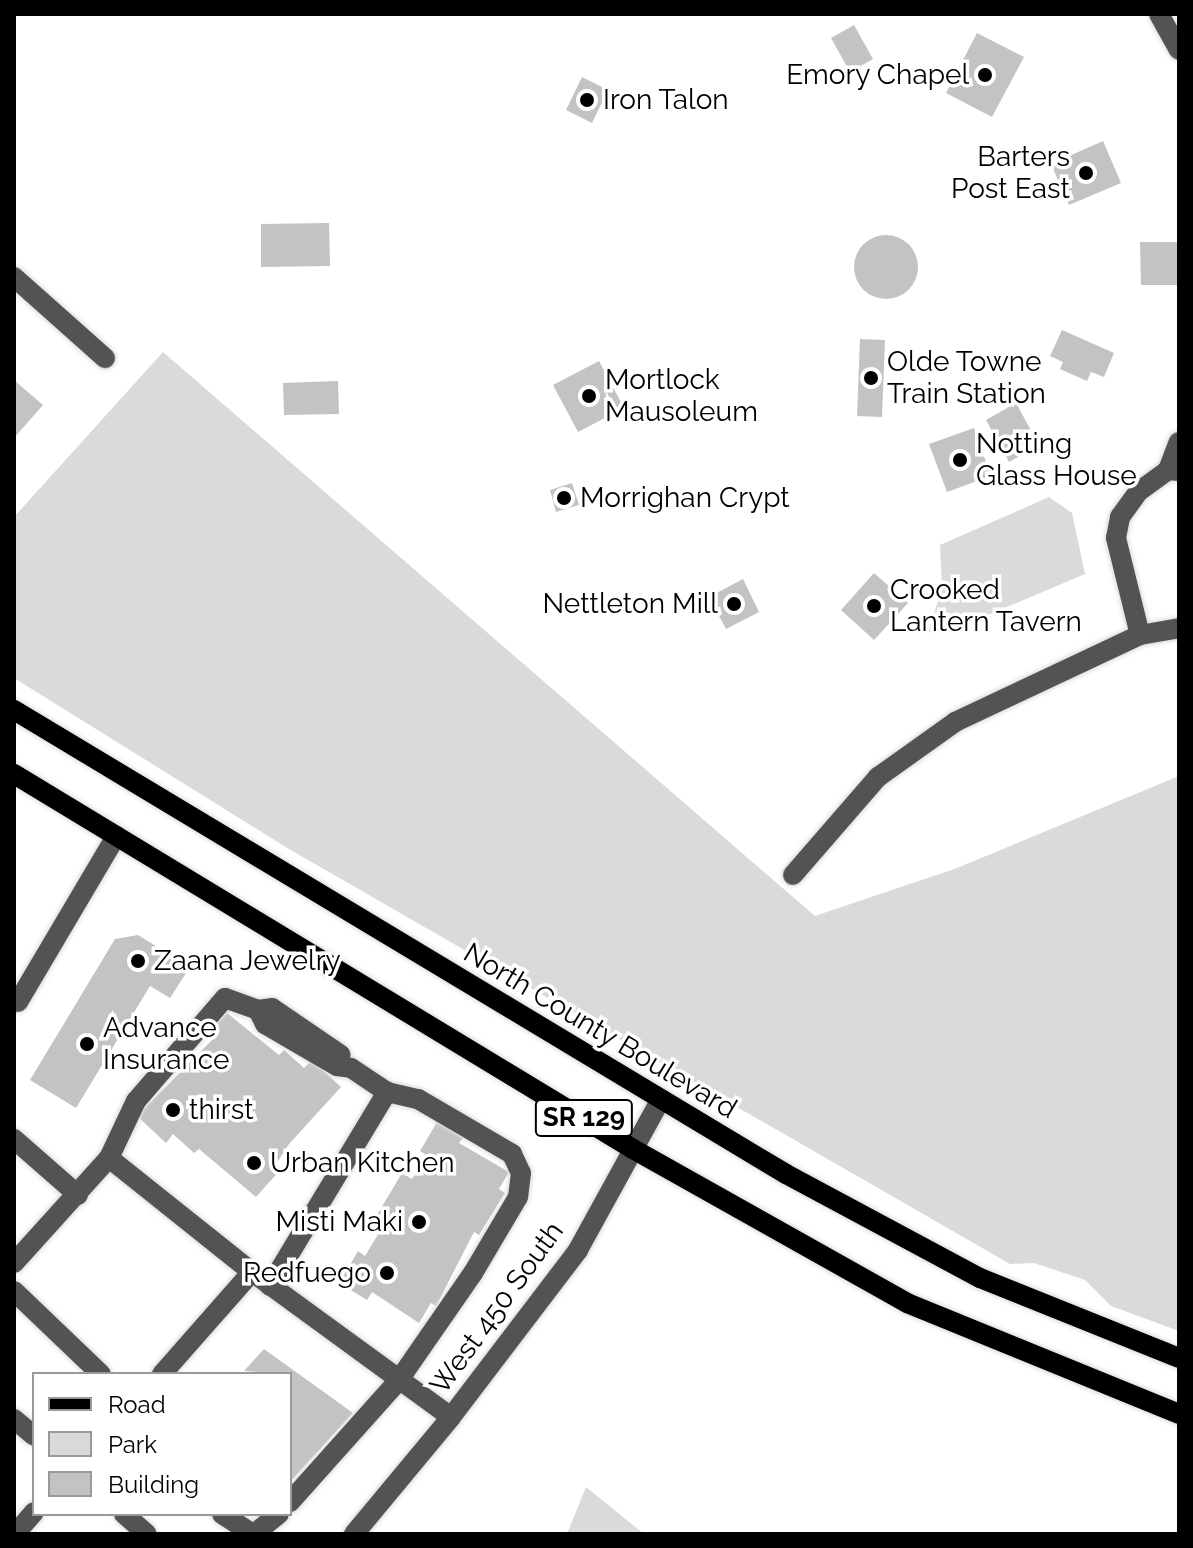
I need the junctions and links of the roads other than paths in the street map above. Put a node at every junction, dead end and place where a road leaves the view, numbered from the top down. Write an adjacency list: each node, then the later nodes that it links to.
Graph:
1 (1159, 14): 2 (street)
2 (1179, 50)
3 (14, 277): 4 (street)
4 (105, 358)
5 (1179, 442): 6 (street)
6 (1174, 470): 8 (street)
7 (1179, 628): 8 (street)
8 (1140, 635): 12 (street)
9 (14, 710): 15 (main road, North County Boulevard / SR 129)
10 (14, 774): 11 (main road, SR 129)
11 (116, 836): 13 (street); 17 (main road, SR 129)
12 (793, 875)
13 (15, 1004)
14 (387, 1092): 18 (street); 22 (street); 27 (street)
15 (661, 1099): 17 (street, West 450 South); 24 (main road, North County Boulevard / SR 129)
16 (14, 1139): 19 (street)
17 (633, 1149): 28 (main road, SR 129); 29 (street, West 450 South)
18 (109, 1158): 19 (street); 21 (street)
19 (78, 1195): 20 (street)
20 (14, 1263)
21 (252, 1272): 22 (street); 26 (street)
22 (270, 1286): 27 (street)
23 (14, 1291): 25 (street)
24 (1179, 1358)
25 (99, 1372)
26 (164, 1372)
27 (399, 1380): 29 (street); 32 (street)
28 (1179, 1414)
29 (451, 1417): 40 (street, West 450 South)
30 (14, 1419): 31 (street)
31 (32, 1434)
32 (292, 1500)
33 (32, 1514): 37 (street)
34 (126, 1516): 38 (street)
35 (225, 1516): 39 (street)
36 (276, 1516): 39 (street)
37 (15, 1534)
38 (147, 1534)
39 (254, 1534)
40 (354, 1534)

